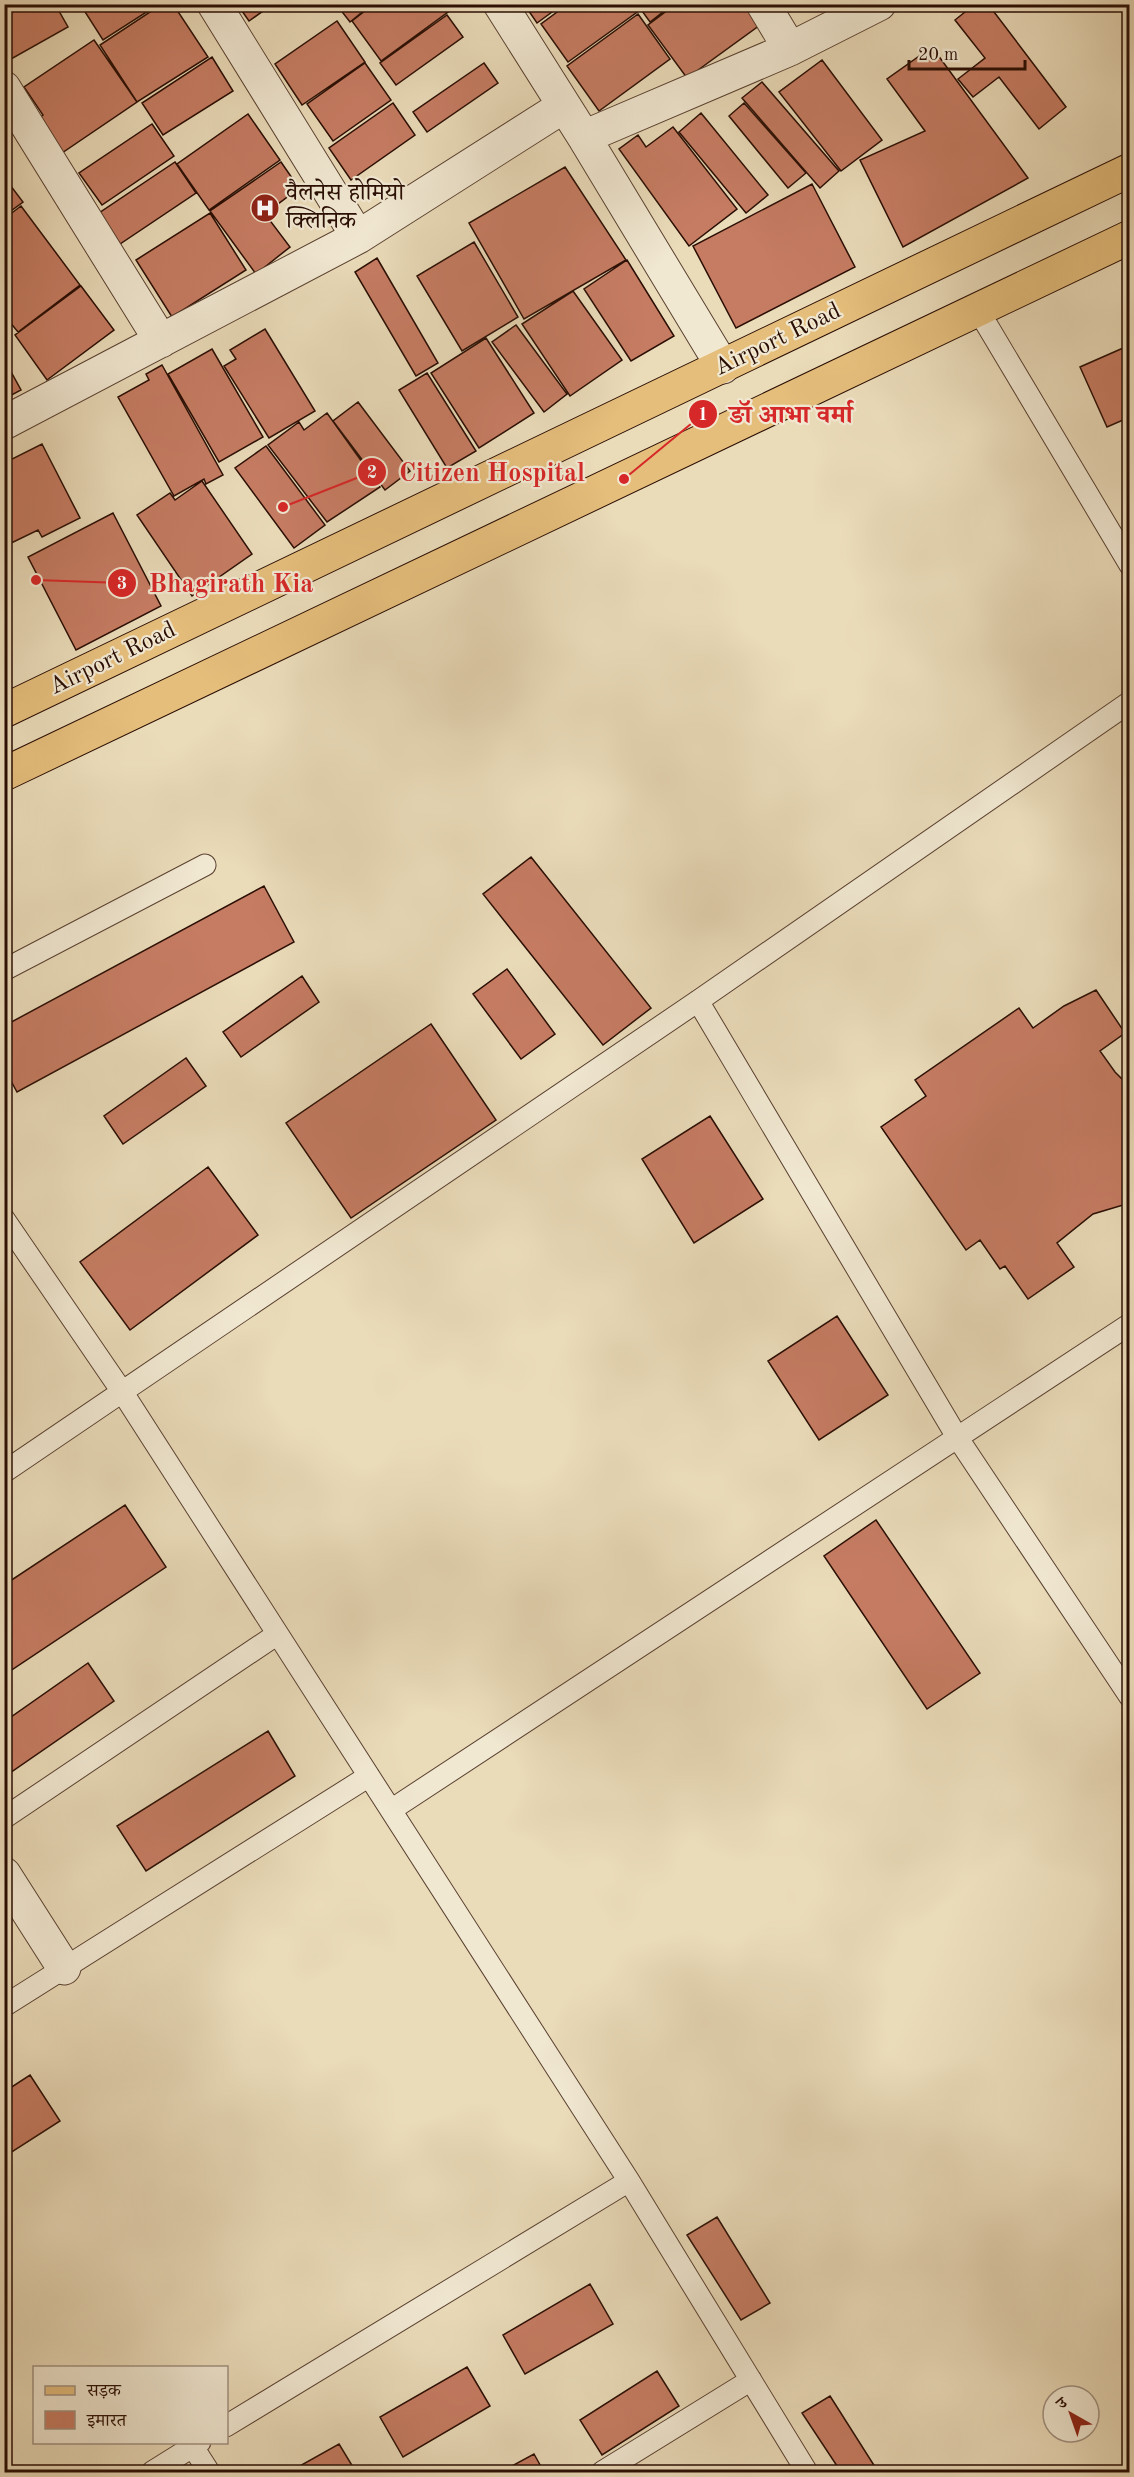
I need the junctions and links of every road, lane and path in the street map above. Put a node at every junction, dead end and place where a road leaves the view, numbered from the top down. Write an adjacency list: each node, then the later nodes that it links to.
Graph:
1 (214, 4): 10 (street)
2 (500, 4): 7 (street)
3 (763, 4): 5 (street)
4 (879, 4): 5 (street)
5 (790, 49): 8 (street)
6 (4, 88): 13 (street)
7 (564, 106): 8 (street); 10 (street)
8 (584, 137): 14 (street)
9 (1130, 170): 14 (main road, Airport Road)
10 (358, 237): 13 (street)
11 (1130, 237): 12 (main road)
12 (978, 310): 16 (lane); 19 (main road)
13 (161, 341): 15 (street)
14 (723, 367): 18 (main road, Airport Road)
15 (4, 423)
16 (1130, 565)
17 (1130, 702): 22 (lane)
18 (4, 711)
19 (4, 774)
20 (205, 865): 21 (lane)
21 (4, 970)
22 (698, 1001): 25 (lane); 26 (lane)
23 (4, 1219): 25 (lane)
24 (1130, 1324): 26 (lane)
25 (123, 1393): 27 (lane); 28 (lane)
26 (957, 1437): 29 (lane); 31 (lane)
27 (4, 1473)
28 (276, 1635): 30 (lane); 32 (lane)
29 (1130, 1697)
30 (369, 1776): 31 (lane); 34 (lane)
31 (391, 1810): 36 (lane)
32 (4, 1818)
33 (4, 1874): 34 (street)
34 (64, 1968): 35 (lane)
35 (4, 2006)
36 (629, 2181): 37 (lane); 38 (lane)
37 (751, 2380): 42 (lane); 43 (lane)
38 (228, 2425)
39 (197, 2445): 40 (lane); 41 (lane)
40 (152, 2472)
41 (209, 2472)
42 (602, 2472)
43 (807, 2472)

